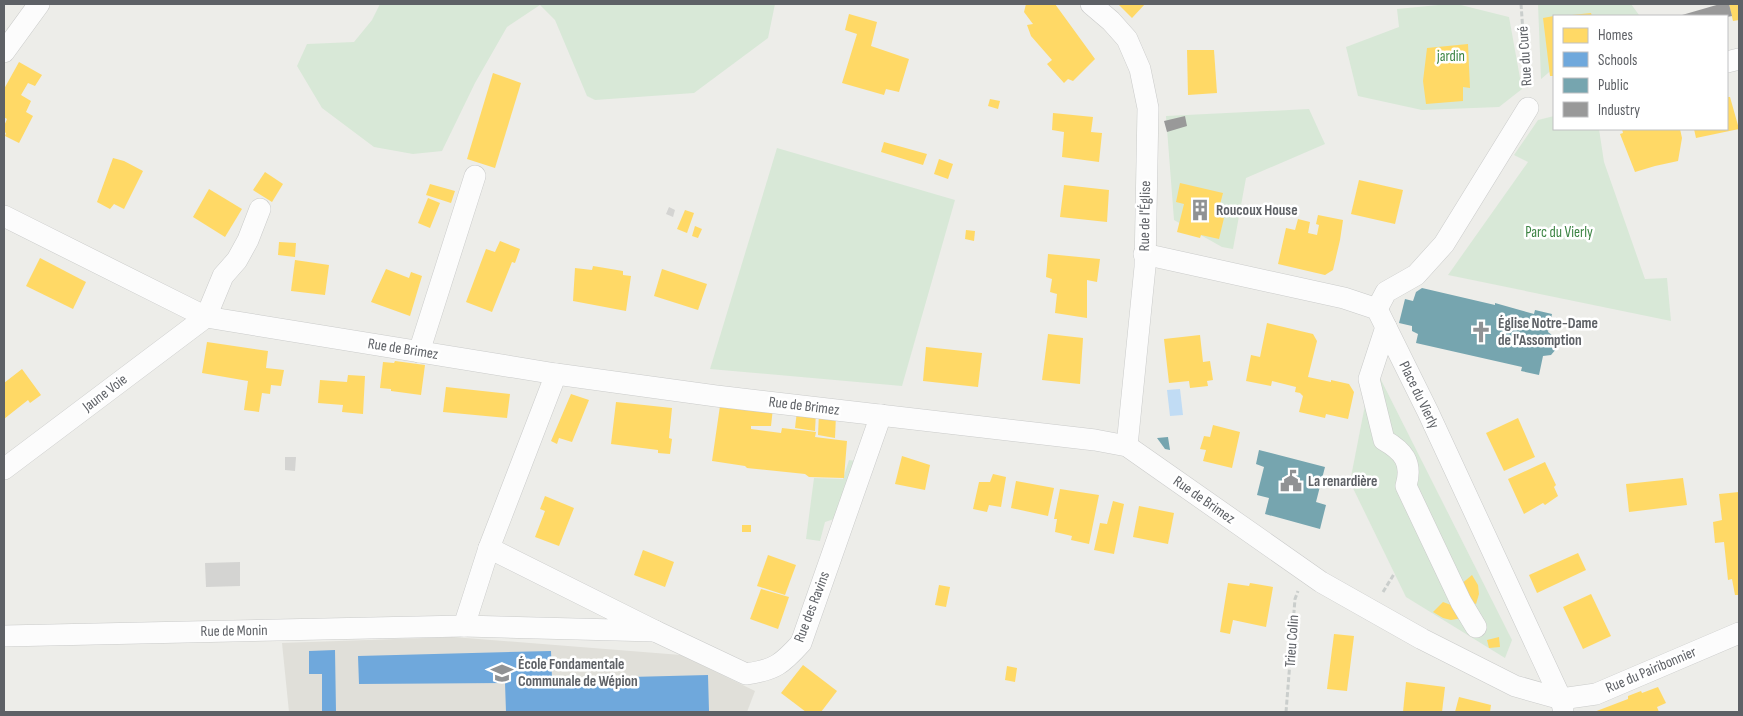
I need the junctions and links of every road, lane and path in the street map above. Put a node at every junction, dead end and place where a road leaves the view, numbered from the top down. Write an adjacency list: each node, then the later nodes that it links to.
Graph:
1 (38, 4): 4 (street)
2 (1091, 4): 9 (street, Rue de l'Église)
3 (1521, 4): 5 (path, Rue du Curé)
4 (4, 52)
5 (1528, 108): 11 (street)
6 (475, 176): 12 (street)
7 (260, 209): 10 (street)
8 (4, 216): 10 (street, Rue de Brimez)
9 (1144, 254): 11 (street); 15 (street, Rue de l'Église)
10 (206, 317): 12 (street, Rue de Brimez); 16 (street, Jaune Voie)
11 (1382, 318): 20 (street); 24 (street, Place du Vierly)
12 (419, 352): 13 (street, Rue de Brimez)
13 (556, 374): 14 (street, Rue de Brimez); 17 (street)
14 (880, 415): 15 (street, Rue de Brimez); 21 (street, Rue des Ravins)
15 (1127, 446): 18 (street, Rue de Brimez)
16 (4, 469)
17 (489, 548): 19 (street); 21 (street)
18 (1305, 572): 24 (street, Rue de Brimez); 25 (path, Trieu Colin)
19 (464, 626): 21 (street, Rue de Monin); 23 (street, Rue de Monin)
20 (1476, 627)
21 (655, 630)
22 (1739, 633): 24 (street, Rue du Pairibonnier)
23 (4, 636)
24 (1563, 706)
25 (1286, 712)

